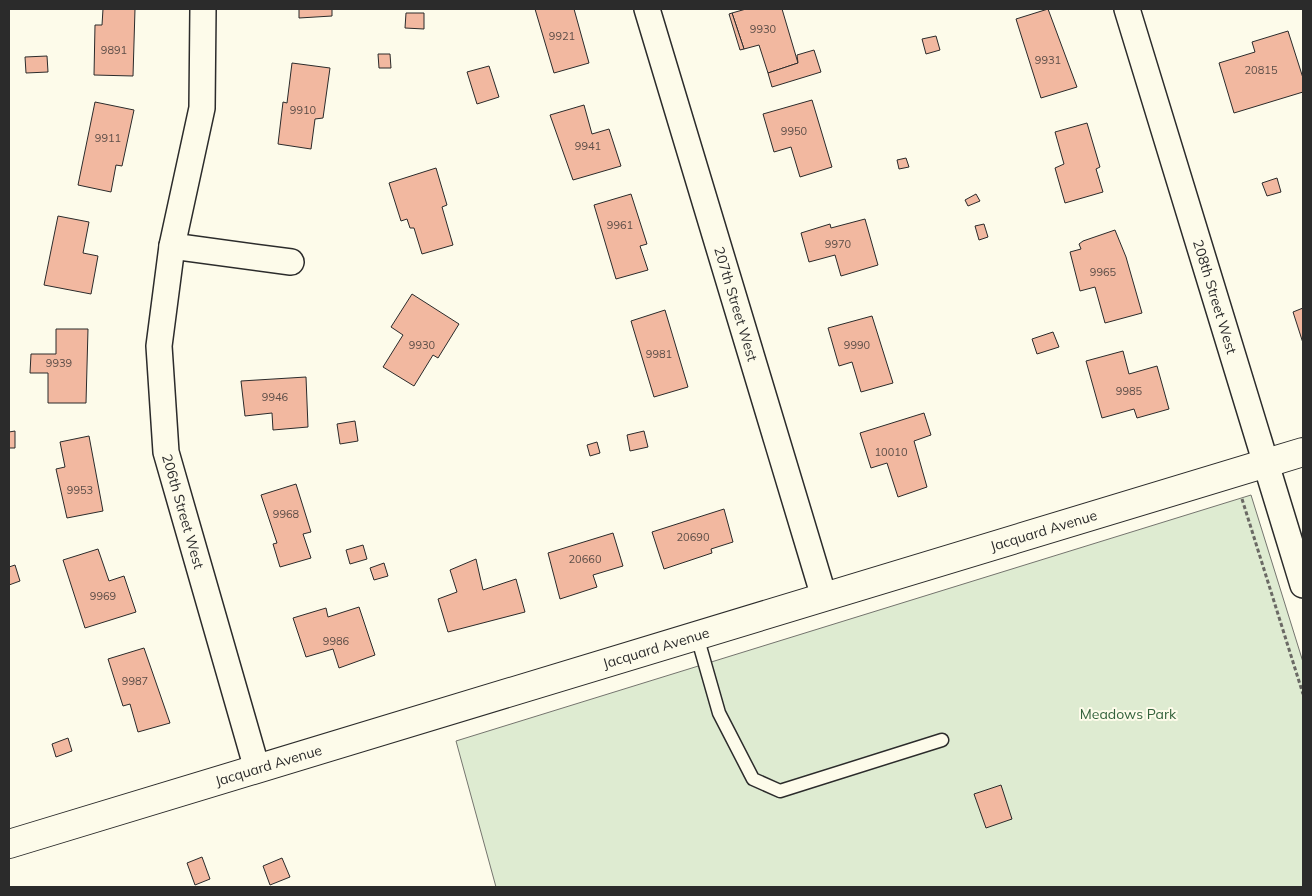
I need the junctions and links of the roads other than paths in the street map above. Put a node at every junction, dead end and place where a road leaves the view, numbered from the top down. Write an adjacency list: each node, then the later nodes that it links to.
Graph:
1 (203, 9): 4 (street, 206th Street West)
2 (647, 9): 9 (street, 207th Street West)
3 (1127, 9): 7 (street, 208th Street West)
4 (172, 246): 5 (street); 12 (street, 206th Street West)
5 (291, 262)
6 (1303, 452): 7 (street, Jacquard Avenue)
7 (1265, 463): 8 (street, 208th Street West); 9 (street, Jacquard Avenue)
8 (1303, 585)
9 (824, 597): 10 (street, Jacquard Avenue)
10 (697, 636): 11 (lane); 12 (street, Jacquard Avenue)
11 (942, 740)
12 (257, 769): 13 (street, Jacquard Avenue)
13 (9, 844)

